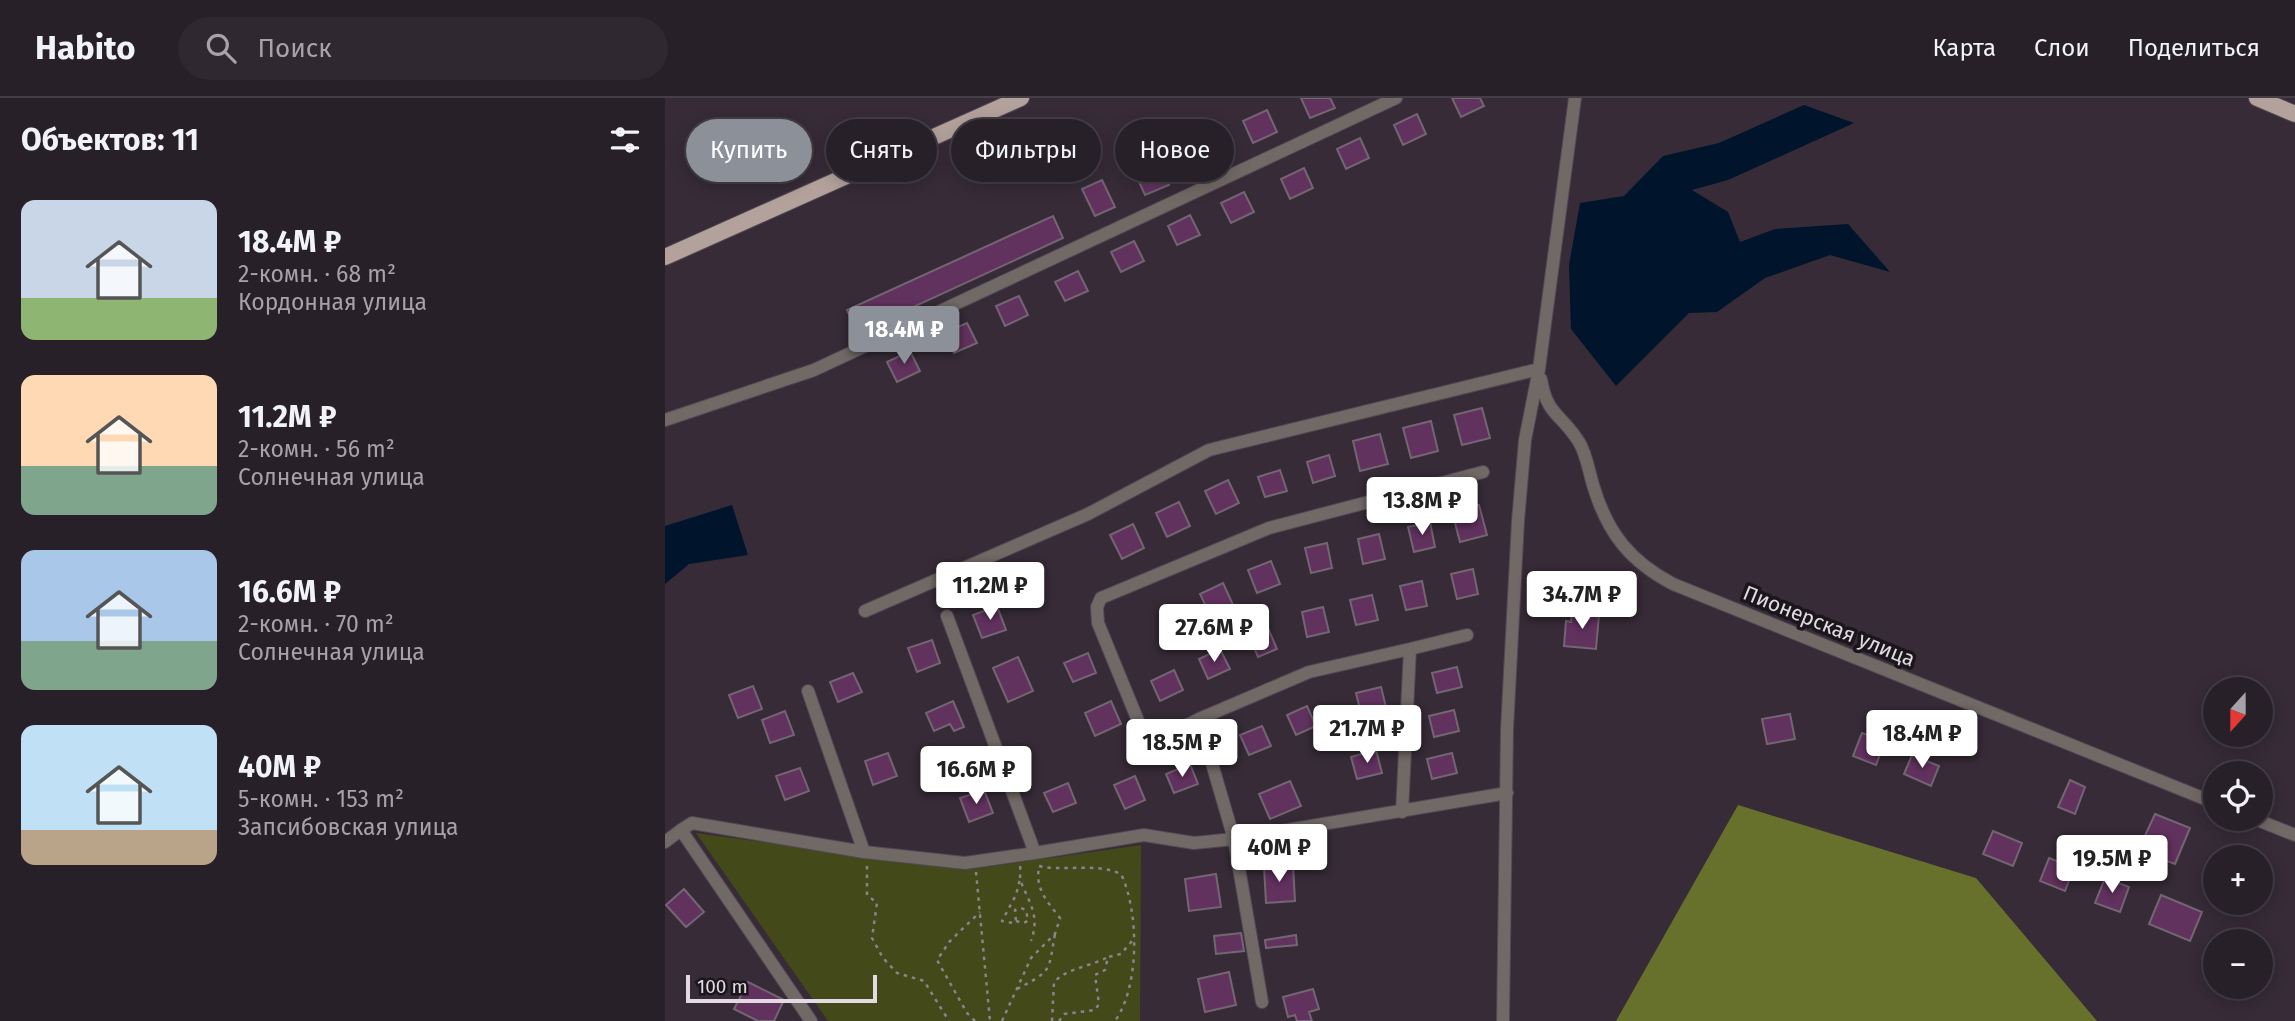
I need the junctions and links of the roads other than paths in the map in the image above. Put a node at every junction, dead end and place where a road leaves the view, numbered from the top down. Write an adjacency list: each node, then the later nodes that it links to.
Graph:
1 (1021, 98): 6 (main road)
2 (1396, 98): 8 (street)
3 (1575, 98): 7 (street)
4 (2257, 98): 5 (main road)
5 (2295, 114)
6 (665, 257)
7 (1539, 369): 10 (street); 16 (street); 17 (street, Пионерская улица)
8 (665, 420)
9 (1483, 472): 15 (street)
10 (865, 611)
11 (947, 616): 25 (street)
12 (1467, 635): 13 (street)
13 (1410, 649): 15 (street); 18 (street)
14 (808, 691): 24 (street)
15 (1199, 719): 22 (street)
16 (1507, 793): 18 (street); 28 (street)
17 (2203, 798)
18 (1402, 813): 22 (street)
19 (2273, 826): 21 (street)
20 (681, 830): 23 (street); 24 (street); 27 (street)
21 (2295, 835)
22 (1234, 839): 25 (street); 26 (street)
23 (665, 842)
24 (869, 852): 25 (street)
25 (1035, 853)
26 (1262, 1002)
27 (811, 1021)
28 (1503, 1021)

